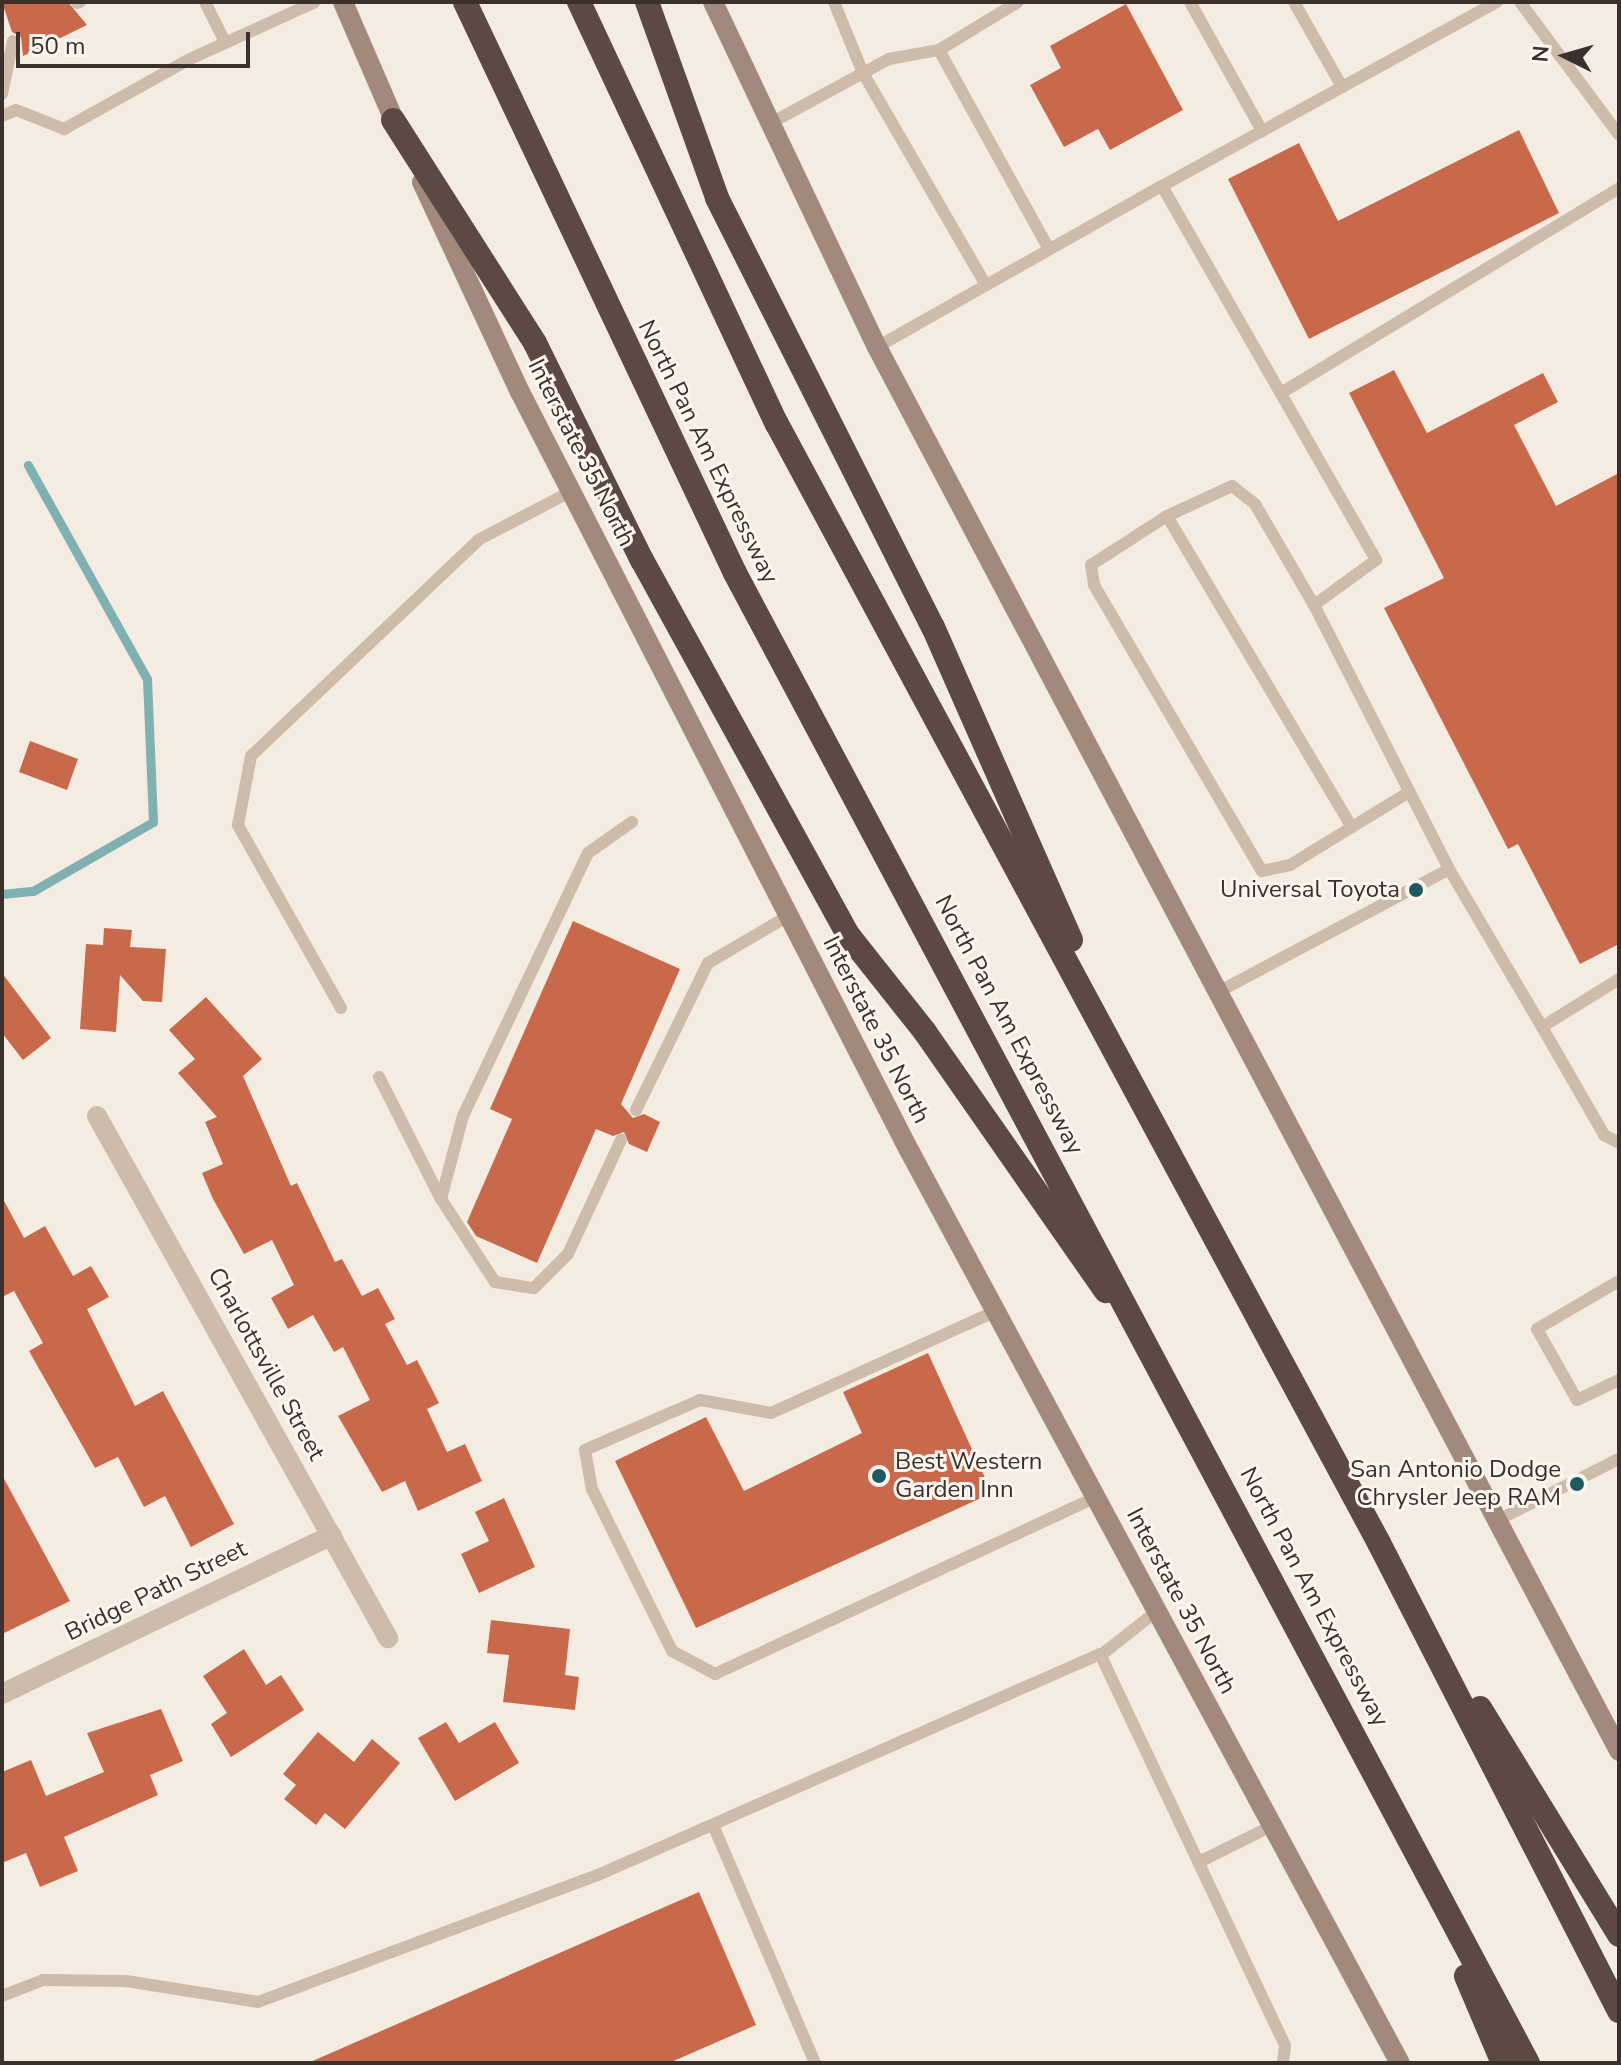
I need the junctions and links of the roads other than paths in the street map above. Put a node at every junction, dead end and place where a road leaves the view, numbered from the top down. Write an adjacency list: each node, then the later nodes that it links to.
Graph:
1 (205, 2): 15 (lane)
2 (315, 2): 15 (lane)
3 (343, 2): 21 (main road, Interstate 35 North)
4 (465, 2): 52 (highway, North Pan Am Expressway)
5 (579, 2): 44 (highway)
6 (647, 2): 44 (highway)
7 (713, 2): 22 (main road)
8 (835, 2): 17 (lane)
9 (1018, 2): 16 (lane)
10 (1190, 2): 23 (lane)
11 (1294, 2): 18 (lane)
12 (1497, 2): 18 (lane)
13 (1520, 2): 24 (lane)
14 (13, 41): 19 (lane)
15 (225, 42): 20 (lane)
16 (939, 50): 17 (lane); 27 (lane)
17 (863, 73): 22 (lane); 28 (lane)
18 (1342, 87): 23 (lane)
19 (2, 94)
20 (2, 116)
21 (393, 120): 31 (main road, Interstate 35 North); 52 (highway)
22 (771, 123): 29 (main road)
23 (1262, 131): 25 (lane)
24 (1619, 135)
25 (1162, 186): 27 (lane); 30 (lane)
26 (1619, 188): 30 (lane)
27 (1049, 249): 28 (lane)
28 (986, 285): 29 (lane)
29 (877, 347): 40 (main road)
30 (1281, 393): 33 (lane)
31 (570, 492): 38 (main road, Interstate 35 North); 41 (lane)
32 (1167, 516): 33 (lane); 36 (lane); 36 (lane)
33 (1314, 605): 34 (lane)
34 (1409, 792): 36 (lane); 37 (lane)
35 (632, 822): 49 (lane)
36 (1351, 826)
37 (1449, 869): 40 (lane); 42 (lane)
38 (788, 916): 45 (lane); 51 (main road, Interstate 35 North)
39 (1619, 979): 42 (lane)
40 (1220, 991): 56 (main road)
41 (341, 1008)
42 (1542, 1027): 48 (lane)
43 (379, 1077): 49 (lane)
44 (1143, 1103): 58 (highway)
45 (636, 1110)
46 (97, 1116): 57 (street, Charlottsville Street)
47 (621, 1140): 49 (lane)
48 (1619, 1143)
49 (441, 1199)
50 (1619, 1281): 53 (lane)
51 (996, 1311): 55 (main road, Interstate 35 North); 55 (lane)
52 (1148, 1344): 64 (highway, North Pan Am Expressway)
53 (1619, 1380)
54 (1619, 1459): 56 (lane)
55 (1096, 1497): 59 (main road, Interstate 35 North)
56 (1498, 1520): 63 (main road)
57 (332, 1535): 60 (street, Charlottsville Street); 62 (street, Bridge Path Street)
58 (1379, 1543): 68 (highway); 70 (highway)
59 (1157, 1611): 61 (lane); 66 (main road, Interstate 35 North)
60 (388, 1638)
61 (1101, 1655): 65 (lane); 67 (lane)
62 (2, 1694)
63 (1619, 1751)
64 (1389, 1798): 74 (highway); 75 (highway, North Pan Am Expressway)
65 (713, 1825): 69 (lane); 71 (lane)
66 (1272, 1826): 67 (lane); 73 (main road, Interstate 35 North)
67 (1199, 1862): 72 (lane)
68 (1619, 1935)
69 (2, 1996)
70 (1619, 2011)
71 (815, 2063)
72 (1283, 2063)
73 (1400, 2063)
74 (1503, 2063)
75 (1528, 2063)

